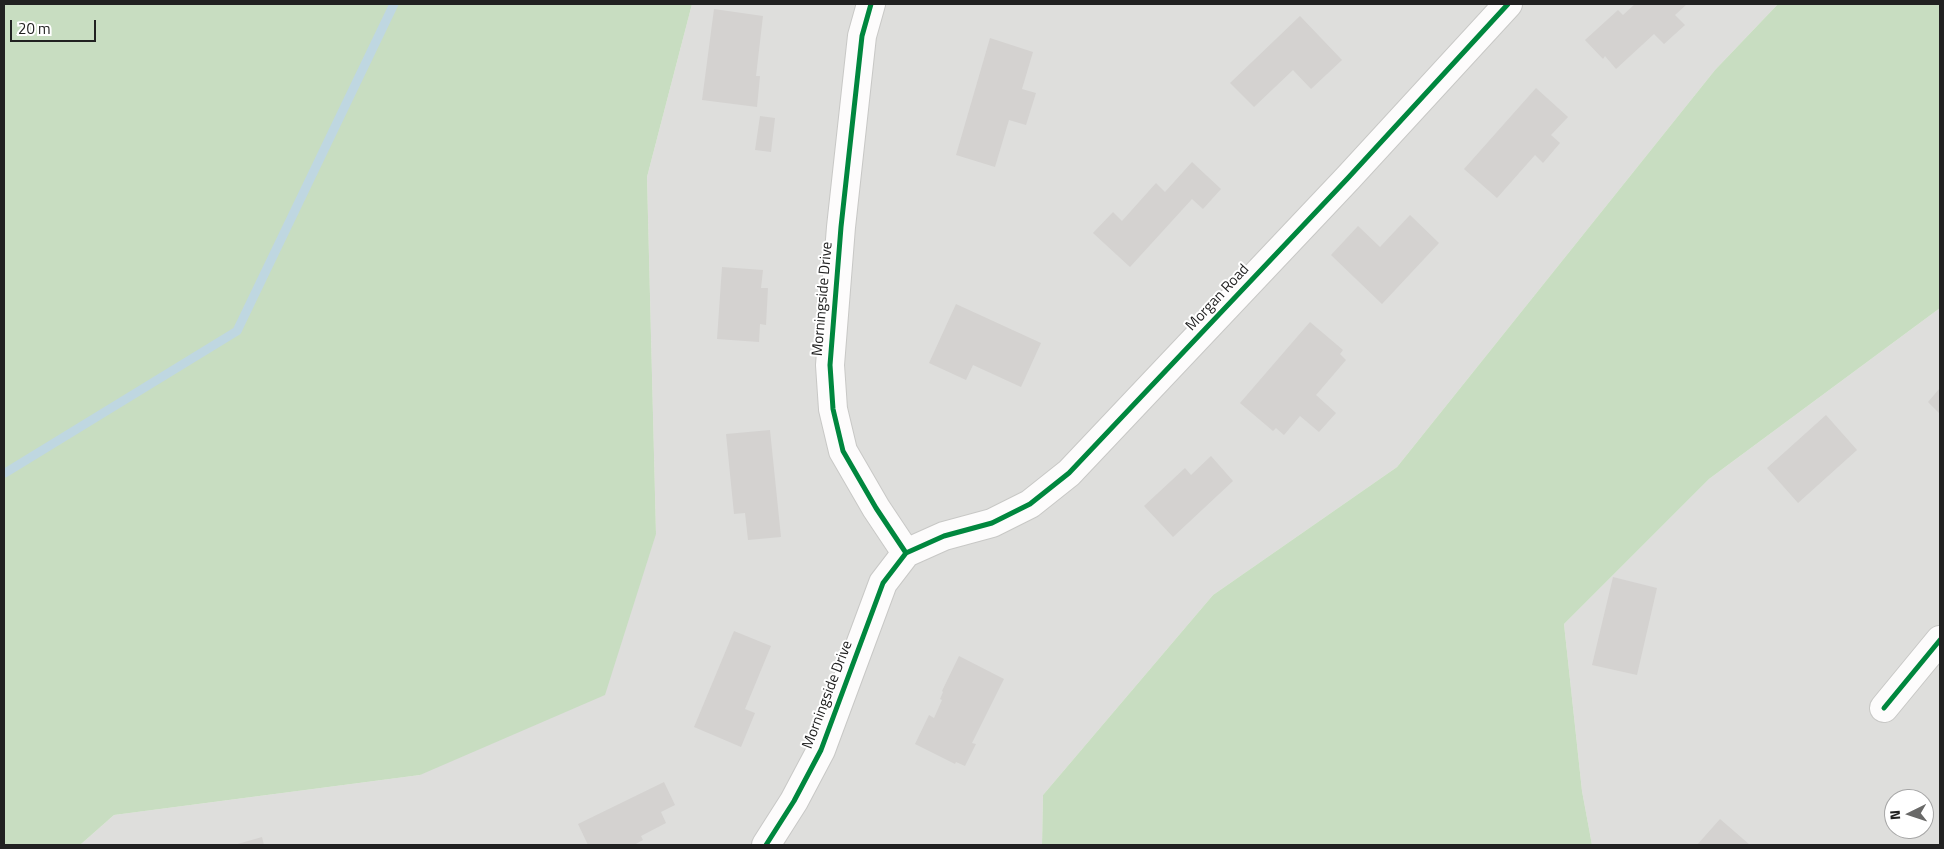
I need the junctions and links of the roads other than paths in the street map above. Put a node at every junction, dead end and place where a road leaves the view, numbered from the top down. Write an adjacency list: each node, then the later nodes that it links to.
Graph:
1 (871, 4): 3 (street, Morningside Drive)
2 (1508, 4): 3 (street, Morgan Road)
3 (906, 553): 6 (street, Morningside Drive)
4 (1940, 640): 5 (street)
5 (1884, 708)
6 (766, 845)

